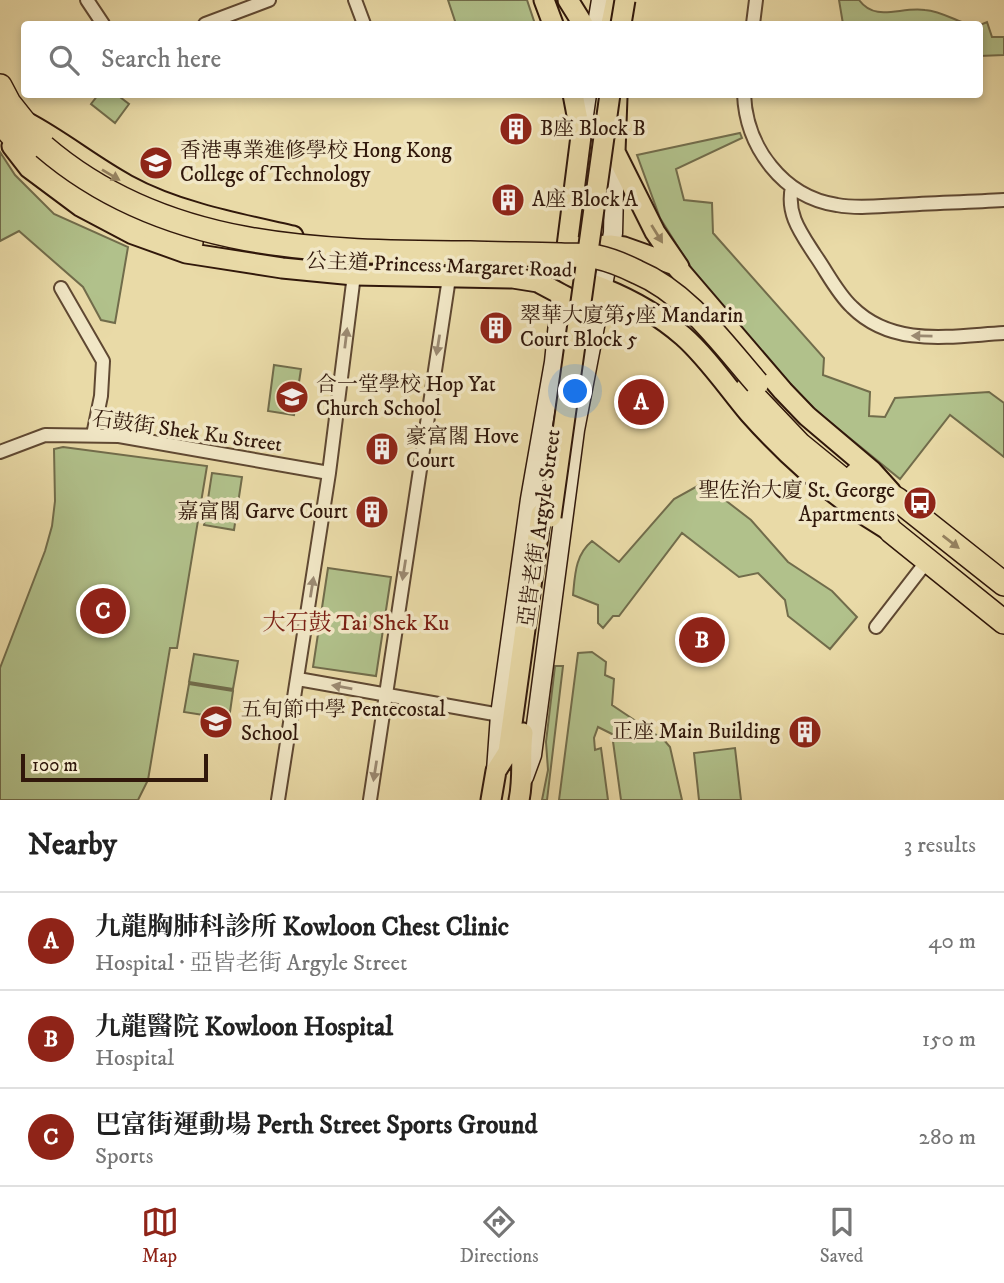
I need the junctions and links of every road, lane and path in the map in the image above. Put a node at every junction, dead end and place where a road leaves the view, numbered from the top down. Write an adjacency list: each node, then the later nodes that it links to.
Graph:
1 (87, 0): 9 (street)
2 (269, 0): 10 (street)
3 (355, 0): 11 (street)
4 (544, 0): 12 (main road)
5 (568, 0): 13 (main road)
6 (601, 0): 14 (main road)
7 (616, 0): 15 (main road)
8 (756, 0): 16 (street)
9 (101, 21)
10 (213, 21)
11 (363, 21)
12 (552, 21)
13 (581, 21)
14 (598, 21)
15 (612, 21)
16 (753, 21)
17 (0, 86): 24 (highway, 公主道 Princess Margaret Road)
18 (574, 98): 26 (main road)
19 (586, 98): 26 (main road, 亞皆老街 Argyle Street)
20 (599, 98): 60 (main road)
21 (609, 98): 60 (main road, bridge)
22 (618, 98): 27 (main road, 亞皆老街 Argyle Street)
23 (745, 98): 29 (street)
24 (26, 122): 28 (highway, 公主道 Princess Margaret Road); 32 (main road, 公主道 Princess Margaret Road, one-way to 32)
25 (0, 123): 28 (highway, 公主道 Princess Margaret Road); 37 (main road, 公主道 Princess Margaret Road)
26 (581, 136): 27 (main road); 36 (main road, 亞皆老街 Argyle Street)
27 (615, 144): 35 (main road, 亞皆老街 Argyle Street); 40 (main road, one-way to 40)
28 (39, 152): 47 (highway, 公主道 Princess Margaret Road)
29 (792, 187): 30 (street); 33 (street)
30 (804, 195): 31 (street); 33 (street)
31 (1004, 200)
32 (219, 220): 34 (main road, 公主道 Princess Margaret Road); 37 (main road)
33 (794, 220): 46 (street, one-way to 33)
34 (368, 244): 36 (main road, 公主道 Princess Margaret Road); 39 (street)
35 (610, 245): 36 (main road, 公主道 Princess Margaret Road); 38 (main road, 公主道 Princess Margaret Road); 44 (main road, 亞皆老街 Argyle Street)
36 (565, 256): 43 (main road, 亞皆老街 Argyle Street); 44 (main road)
37 (213, 257): 39 (main road, 公主道 Princess Margaret Road)
38 (669, 262): 40 (main road); 45 (main road)
39 (354, 275): 41 (main road, 公主道 Princess Margaret Road); 50 (street, one-way to 39)
40 (686, 276): 51 (main road)
41 (449, 278): 43 (main road, 公主道 Princess Margaret Road); 58 (street, one-way to 58)
42 (61, 288): 48 (street)
43 (561, 294): 44 (main road, 公主道 Princess Margaret Road); 59 (main road, 亞皆老街 Argyle Street)
44 (601, 296): 45 (main road); 62 (main road, 亞皆老街 Argyle Street)
45 (649, 312): 52 (main road)
46 (1004, 333)
47 (752, 386): 51 (highway); 52 (highway)
48 (93, 435): 49 (street, 石鼓街 Shek Ku Street); 50 (street, 石鼓街 Shek Ku Street)
49 (0, 452)
50 (329, 473): 57 (street, one-way to 50)
51 (898, 500): 54 (highway, one-way to 54)
52 (891, 531): 53 (highway)
53 (927, 561): 55 (highway); 56 (street)
54 (1004, 584)
55 (1004, 622)
56 (876, 627)
57 (298, 679): 58 (street, one-way to 57); 63 (street)
58 (387, 694): 59 (street); 64 (street, one-way to 64)
59 (500, 715): 61 (main road, 亞皆老街 Argyle Street)
60 (515, 752): 61 (main road); 62 (main road)
61 (496, 771): 65 (main road, 亞皆老街 Argyle Street)
62 (521, 790)
63 (278, 800)
64 (370, 800)
65 (491, 800)

